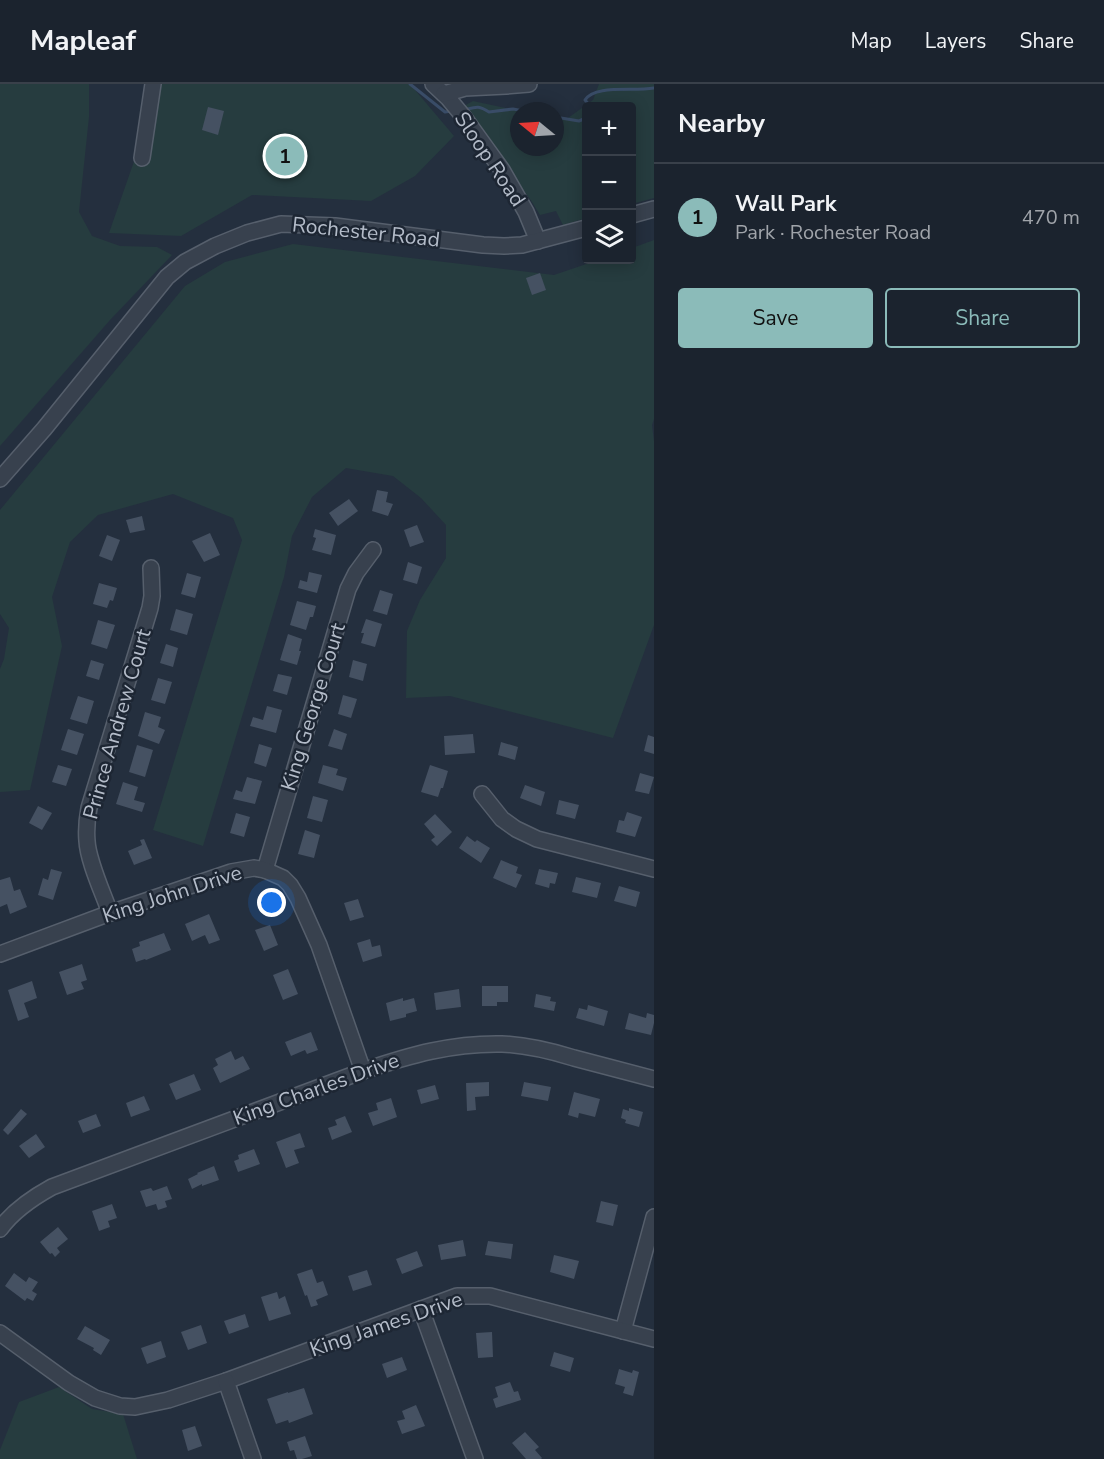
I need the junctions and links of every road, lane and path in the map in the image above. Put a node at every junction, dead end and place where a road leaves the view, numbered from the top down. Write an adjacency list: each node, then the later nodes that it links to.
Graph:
1 (153, 84): 4 (street)
2 (529, 84): 3 (street)
3 (438, 89): 8 (street, Sloop Road)
4 (142, 158)
5 (654, 209): 6 (street)
6 (636, 214)
7 (582, 229): 8 (street, Rochester Road)
8 (538, 241): 9 (street, Rochester Road)
9 (0, 479)
10 (373, 550): 14 (street, King George Court)
11 (152, 568): 15 (street, Prince Andrew Court)
12 (482, 794): 13 (street)
13 (654, 869)
14 (265, 870): 15 (street, King John Drive); 17 (street, King John Drive)
15 (110, 913): 16 (street, King John Drive)
16 (0, 954)
17 (363, 1071): 18 (street, King Charles Drive); 20 (street, King Charles Drive)
18 (654, 1079)
19 (654, 1217): 22 (street)
20 (3, 1219)
21 (421, 1309): 22 (street, King James Drive); 25 (street, King James Drive); 27 (street)
22 (623, 1331): 24 (street, King James Drive)
23 (0, 1333): 25 (street, King James Drive)
24 (654, 1339)
25 (226, 1381): 26 (street)
26 (253, 1459)
27 (475, 1459)

